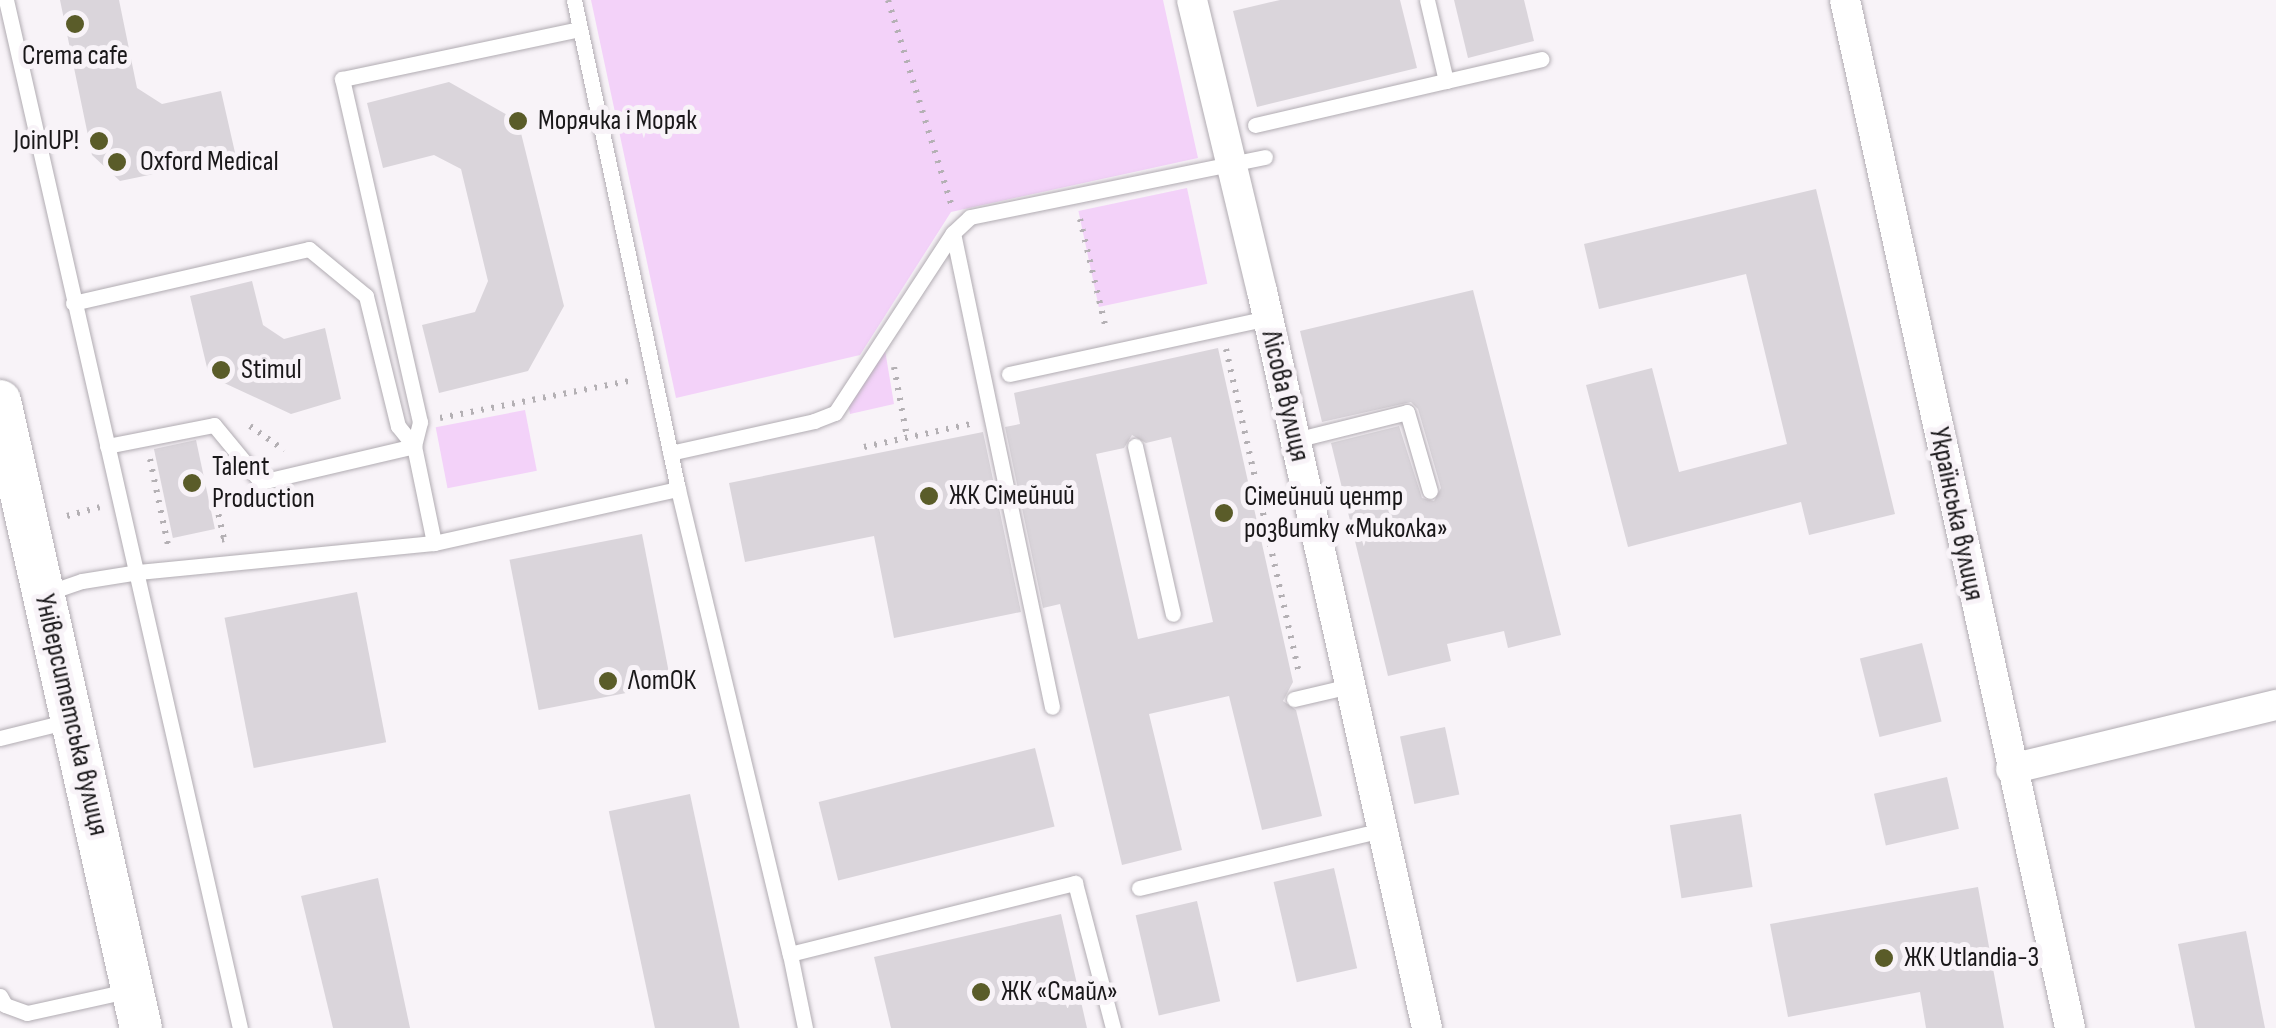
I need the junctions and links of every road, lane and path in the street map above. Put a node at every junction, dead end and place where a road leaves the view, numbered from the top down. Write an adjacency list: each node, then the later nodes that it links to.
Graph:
1 (6, 0): 15 (lane)
2 (574, 0): 7 (lane)
3 (888, 0): 14 (path)
4 (1194, 0): 12 (street, Лісова вулиця)
5 (1427, 0): 9 (lane)
6 (1844, 0): 52 (street, Українська вулиця)
7 (579, 29): 22 (lane); 27 (lane)
8 (1542, 60): 9 (lane)
9 (1446, 81): 10 (lane)
10 (1255, 125)
11 (1264, 157): 12 (lane)
12 (1231, 163): 14 (lane); 17 (street, Лісова вулиця)
13 (1077, 208): 16 (path)
14 (956, 229): 26 (lane); 36 (lane)
15 (73, 303): 31 (lane); 33 (lane)
16 (1101, 308)
17 (1268, 318): 18 (lane); 29 (street, Лісова вулиця)
18 (1221, 328): 19 (lane); 47 (path)
19 (1112, 352): 20 (lane); 21 (lane)
20 (1116, 370)
21 (1009, 374)
22 (654, 376): 27 (path); 36 (lane)
23 (898, 394): 28 (path)
24 (0, 401): 44 (main road, Університетська вулиця)
25 (236, 416): 32 (path)
26 (992, 420): 28 (path); 49 (lane)
27 (420, 422): 33 (lane)
28 (906, 438): 35 (path)
29 (1295, 440): 38 (lane); 46 (street, Лісова вулиця)
30 (147, 443): 42 (path)
31 (107, 446): 33 (lane); 43 (lane)
32 (302, 446)
33 (414, 446): 41 (lane)
34 (1135, 446): 45 (lane)
35 (864, 447)
36 (670, 452): 37 (lane)
37 (678, 489): 41 (lane); 55 (lane)
38 (1430, 491)
39 (214, 494): 40 (path)
40 (206, 543)
41 (434, 543): 43 (lane)
42 (169, 551)
43 (138, 572): 44 (lane); 58 (lane)
44 (43, 594): 50 (main road, Університетська вулиця)
45 (1173, 614)
46 (1350, 686): 47 (lane); 53 (street, Лісова вулиця)
47 (1299, 698)
48 (2276, 705): 52 (street)
49 (1052, 708)
50 (72, 721): 51 (lane); 57 (main road, Університетська вулиця)
51 (0, 738)
52 (2011, 769): 62 (street, Українська вулиця)
53 (1382, 830): 54 (lane); 61 (street, Лісова вулиця)
54 (1138, 888)
55 (790, 954): 59 (lane); 60 (lane)
56 (0, 996): 57 (lane)
57 (137, 1009)
58 (240, 1028)
59 (805, 1028)
60 (1113, 1028)
61 (1427, 1028)
62 (2070, 1028)

